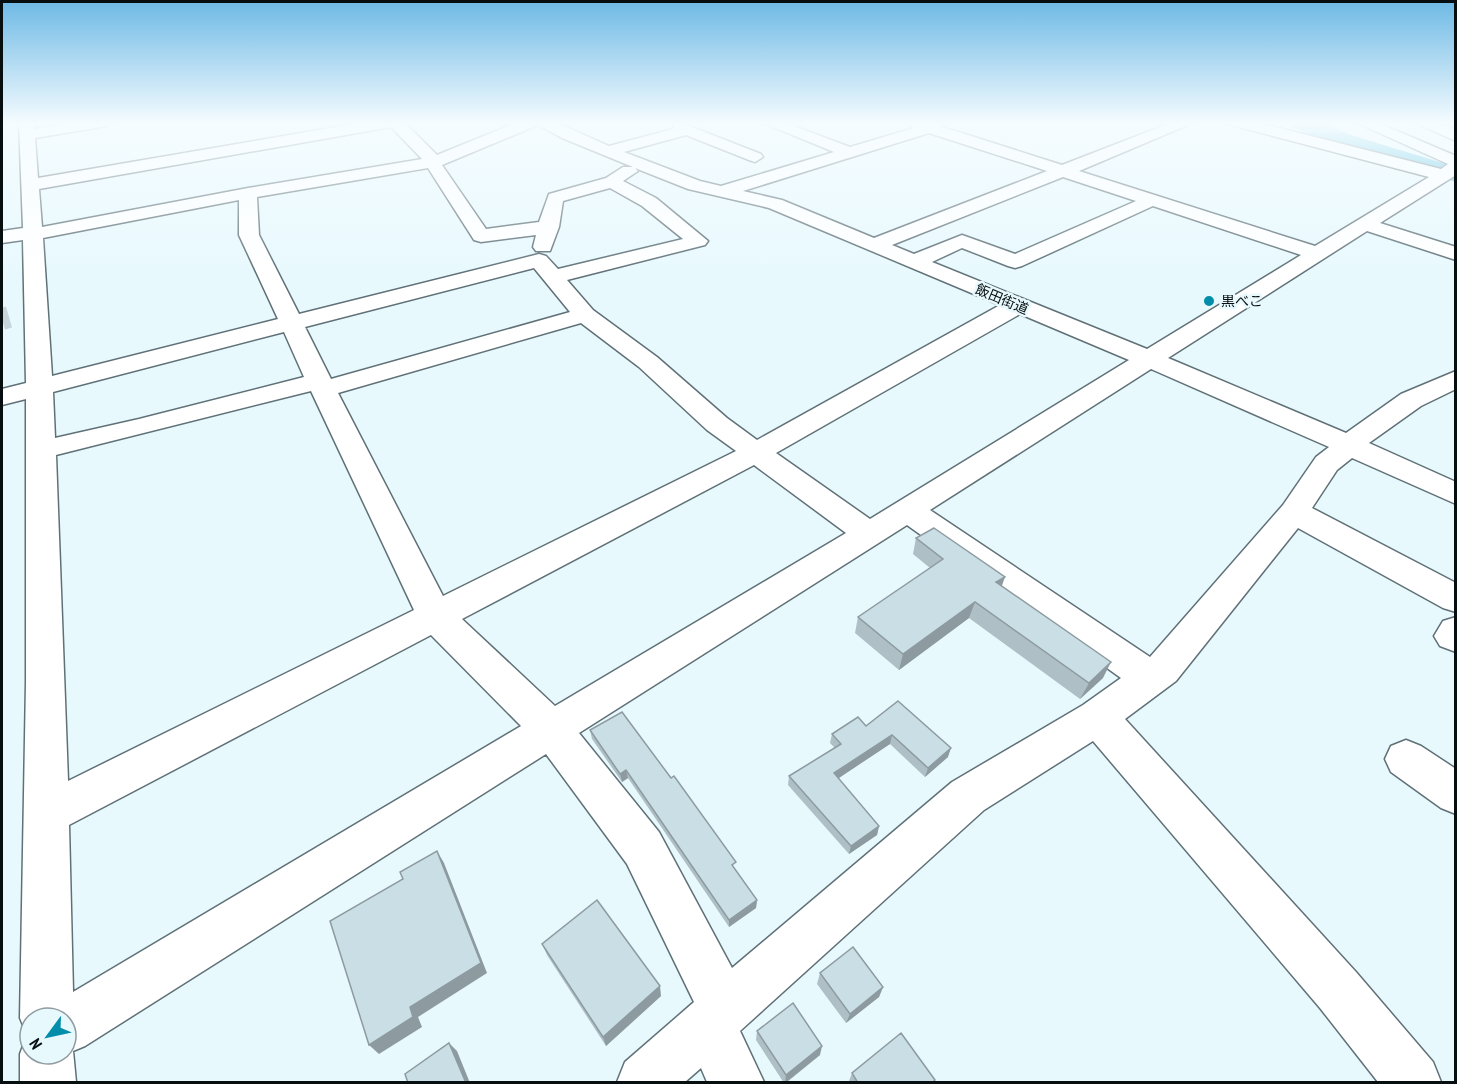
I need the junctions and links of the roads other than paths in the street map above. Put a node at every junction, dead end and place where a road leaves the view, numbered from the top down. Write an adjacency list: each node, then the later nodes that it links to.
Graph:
1 (29, 173): 12 (street)
2 (103, 173): 12 (street)
3 (370, 173): 14 (street)
4 (439, 173): 17 (street)
5 (626, 173): 11 (street)
6 (661, 173): 13 (street, 飯田街道)
7 (784, 173): 13 (street)
8 (1057, 173): 20 (street)
9 (1066, 173): 15 (street)
10 (1444, 173): 16 (street)
11 (612, 182): 17 (street); 24 (street)
12 (30, 185): 18 (street)
13 (723, 192): 20 (street, 飯田街道)
14 (248, 193): 18 (street); 27 (street)
15 (1152, 200): 21 (street); 23 (street)
16 (1364, 224): 21 (street); 22 (street)
17 (549, 227): 24 (street)
18 (33, 233): 19 (street); 31 (street)
19 (2, 237)
20 (874, 245): 23 (street, 飯田街道)
21 (1316, 253): 28 (street)
22 (1455, 254)
23 (914, 262): 25 (street, 飯田街道)
24 (545, 268): 26 (street); 27 (street)
25 (1018, 305): 28 (street, 飯田街道); 35 (street)
26 (585, 315): 30 (street); 35 (street)
27 (293, 322): 30 (street); 31 (street)
28 (1147, 358): 33 (street, 飯田街道); 37 (street)
29 (1455, 379): 33 (street)
30 (321, 385): 34 (street); 41 (street)
31 (38, 388): 32 (street); 34 (street)
32 (2, 397)
33 (1348, 445): 36 (street, 飯田街道); 38 (street)
34 (39, 450): 49 (street)
35 (755, 453): 39 (street); 41 (street)
36 (1455, 494)
37 (907, 510): 39 (street); 44 (street)
38 (1294, 512): 40 (street); 44 (street)
39 (869, 534): 46 (street)
40 (1455, 599)
41 (435, 616): 46 (street); 49 (street)
42 (1455, 631): 43 (street)
43 (1455, 638)
44 (1151, 678): 45 (street)
45 (1097, 717): 51 (street); 57 (street)
46 (551, 729): 51 (street); 52 (street)
47 (1406, 759): 48 (street)
48 (1455, 794)
49 (47, 814): 50 (street)
50 (47, 1006)
51 (717, 1017): 55 (street); 56 (street)
52 (78, 1020)
53 (47, 1066): 54 (street)
54 (48, 1083)
55 (645, 1083)
56 (736, 1083)
57 (1413, 1083)

